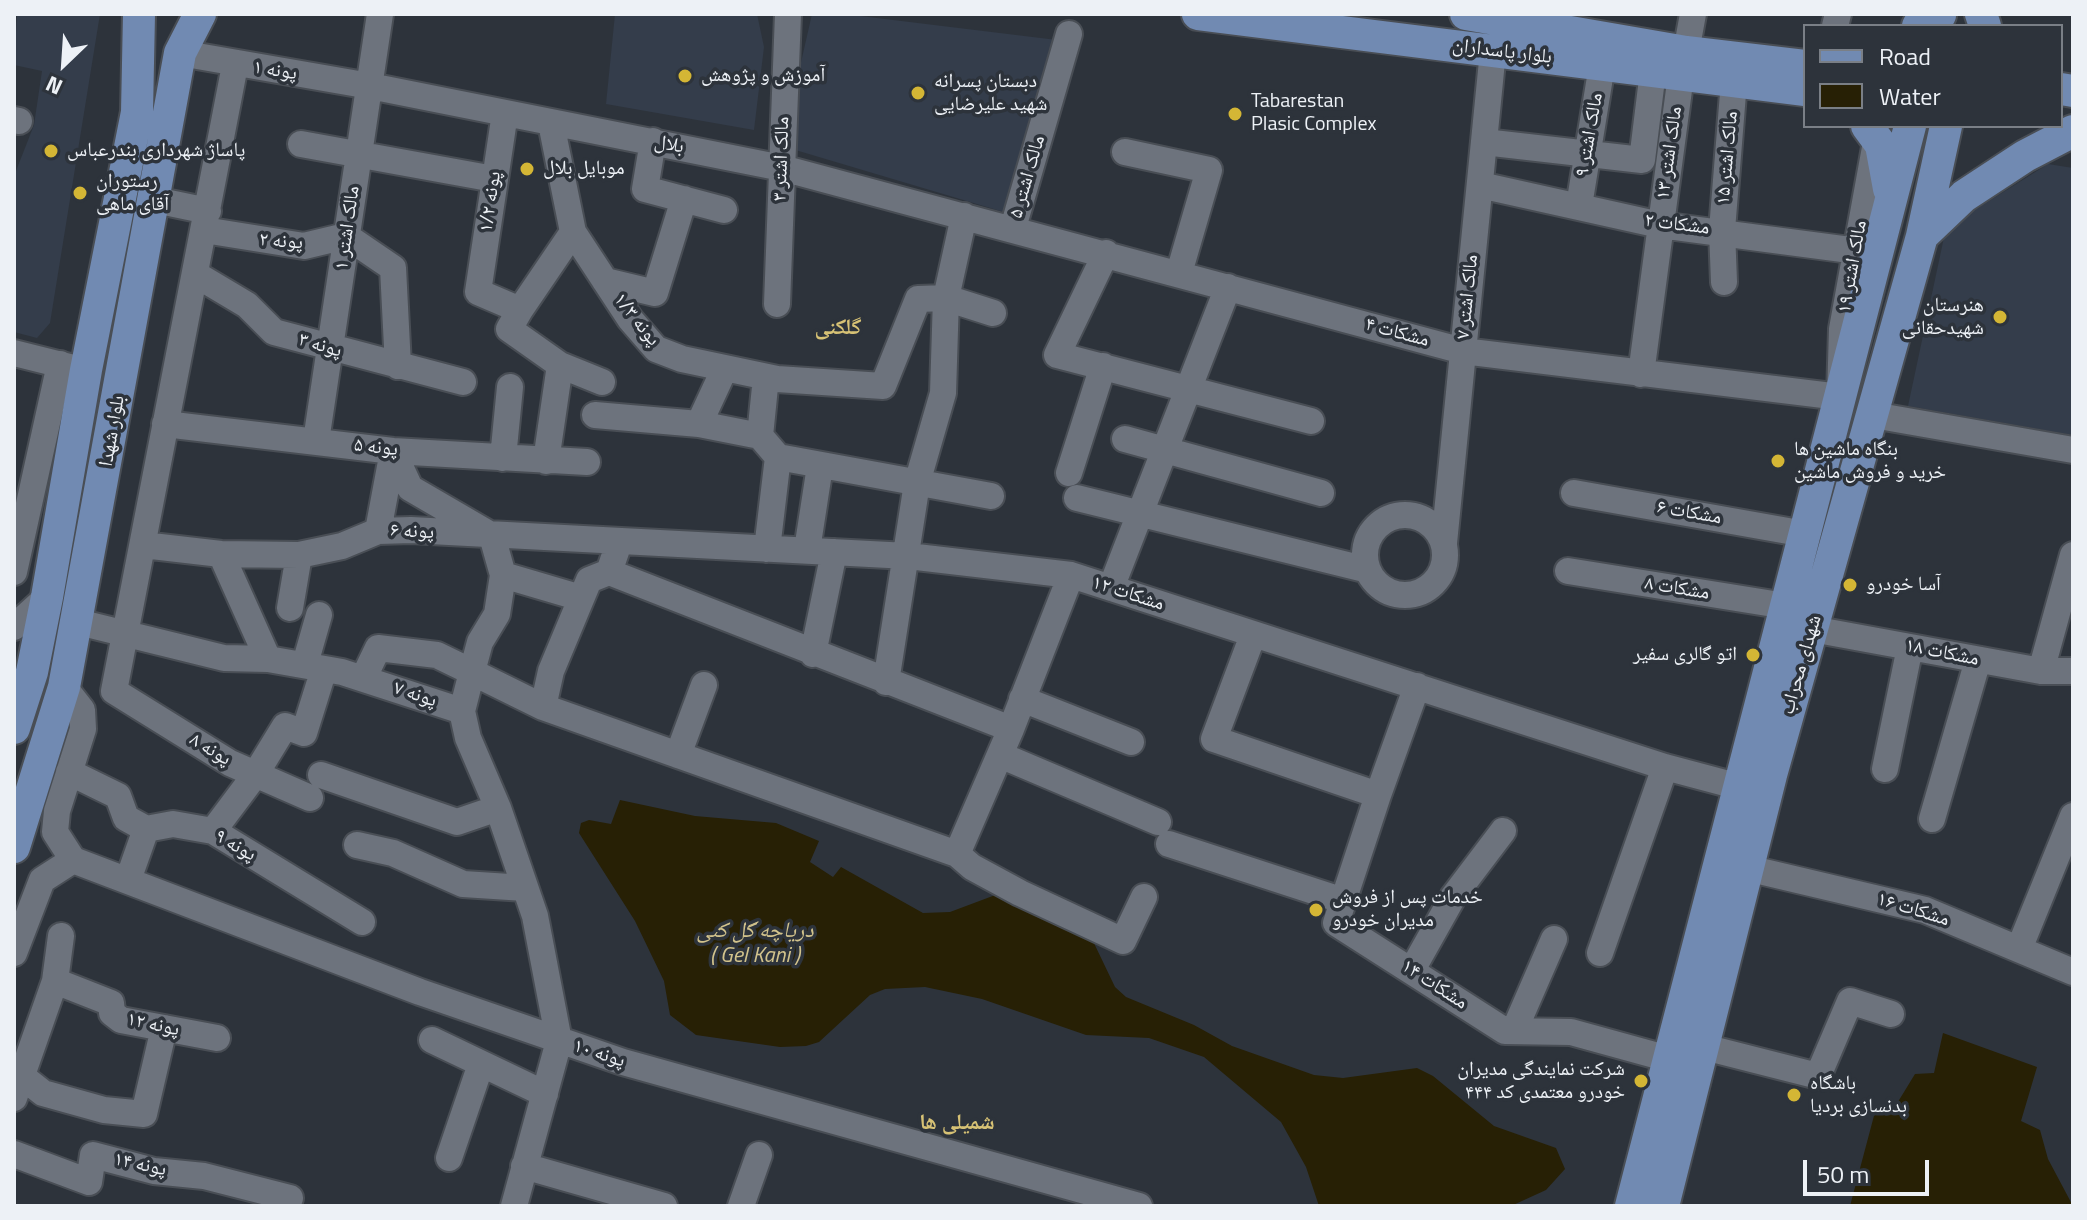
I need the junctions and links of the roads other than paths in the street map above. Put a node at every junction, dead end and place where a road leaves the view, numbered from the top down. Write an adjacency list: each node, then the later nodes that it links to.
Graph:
1 (139, 14): 65 (main road, بلوار شهدا)
2 (200, 14): 10 (main road, بلوار شهدا)
3 (380, 14): 16 (street, مالک اشتر ۱)
4 (788, 14): 32 (street, مالک اشتر ۳)
5 (1198, 14): 9 (main road, بلوار پاسداران)
6 (1466, 14): 13 (main road, بلوار پاسداران)
7 (1693, 14): 13 (street)
8 (1069, 34): 43 (street, مالک اشتر ۵)
9 (1493, 51): 12 (main road, بلوار پاسداران); 27 (street, مالک اشتر ۷)
10 (180, 53): 11 (street, پونه ۱); 36 (main road, بلوار شهدا)
11 (235, 65): 16 (street, پونه ۱); 41 (street)
12 (1602, 65): 13 (main road, بلوار پاسداران); 30 (street, مالک اشتر ۹)
13 (1673, 66): 14 (main road, بلوار پاسداران); 15 (main road, بلوار پاسداران); 30 (street); 42 (street, مالک اشتر ۱۳)
14 (1803, 66)
15 (1734, 81): 17 (main road, بلوار پاسداران); 44 (street, مالک اشتر ۱۵)
16 (370, 86): 19 (street, بلال); 31 (street, مالک اشتر ۱)
17 (1803, 90)
18 (2064, 95): 20 (main road)
19 (505, 113): 21 (street, بلال); 33 (street, پونه ۱/۲)
20 (2073, 119)
21 (551, 123): 26 (street, بلال); 45 (street, پونه ۱/۳)
22 (1910, 128): 37 (main road, شهدای محراب)
23 (1946, 128): 47 (main road, شهدای محراب)
24 (2073, 131): 47 (main road)
25 (1872, 132): 37 (main road); 49 (street, مالک اشتر ۱۹)
26 (653, 141): 32 (street, بلال); 35 (street)
27 (1484, 142): 30 (street); 34 (street, مالک اشتر ۷)
28 (301, 144): 31 (street)
29 (1125, 152): 50 (street)
30 (1586, 152): 38 (street, مالک اشتر ۹)
31 (359, 156): 33 (street); 46 (street, مالک اشتر ۱)
32 (782, 168): 40 (street, بلال); 56 (street, مالک اشتر ۳)
33 (494, 179): 57 (street, پونه ۱/۲)
34 (1480, 185): 38 (street, مشکات ۲); 60 (street, مالک اشتر ۷)
35 (684, 199): 39 (street); 52 (street)
36 (155, 200): 41 (street, پونه ۲); 125 (main road, بلوار شهدا)
37 (1891, 202): 49 (main road, شهدای محراب)
38 (1579, 206): 42 (street, مشکات ۲)
39 (724, 210)
40 (964, 216): 43 (street, مشکات ۴); 55 (street)
41 (206, 220): 46 (street, پونه ۲); 51 (street)
42 (1660, 225): 44 (street, مشکات ۲); 67 (street, مالک اشتر ۱۳)
43 (1013, 228): 48 (street, مشکات ۴)
44 (1722, 230): 49 (street, مشکات ۲); 53 (street, مالک اشتر ۱۵)
45 (573, 232): 52 (street, پونه ۱/۳); 57 (street)
46 (346, 236): 59 (street, مالک اشتر ۱); 63 (street)
47 (1922, 236): 75 (main road, شهدای محراب)
48 (1106, 253): 50 (street, مشکات ۴); 64 (street)
49 (1866, 253): 73 (main road, شهدای محراب)
50 (1179, 273): 54 (street, مشکات ۴)
51 (195, 274): 59 (street, پونه ۳); 77 (street)
52 (605, 281): 66 (street, پونه ۱/۳)
53 (1724, 282)
54 (1228, 287): 60 (street, مشکات ۴); 72 (street)
55 (946, 298): 58 (street); 68 (street, پونه ۱/۳); 92 (street)
56 (777, 304)
57 (520, 310): 62 (street)
58 (993, 313)
59 (332, 350): 63 (street, پونه ۳); 81 (street, مالک اشتر ۱)
60 (1463, 351): 67 (street, مشکات ۴); 91 (street, مالک اشتر ۷)
61 (14, 353): 65 (street)
62 (560, 365): 70 (street); 87 (street)
63 (398, 366): 69 (street, پونه ۳)
64 (1103, 366): 72 (street); 90 (street)
65 (73, 367): 114 (street); 120 (main road, بلوار شهدا)
66 (724, 370): 68 (street, پونه ۱/۳); 78 (street)
67 (1641, 374): 73 (street, مشکات ۴)
68 (766, 377): 79 (street)
69 (463, 382)
70 (602, 382)
71 (510, 387): 86 (street)
72 (1189, 389): 76 (street); 84 (street)
73 (1840, 397): 100 (main road, شهدای محراب)
74 (595, 415): 78 (street)
75 (1873, 415): 82 (street); 127 (main road, شهدای محراب)
76 (1311, 421)
77 (165, 424): 81 (street, پونه ۵); 104 (street)
78 (699, 424): 79 (street)
79 (760, 436): 85 (street)
80 (1125, 439): 84 (street)
81 (316, 441): 83 (street, پونه ۵)
82 (2073, 450)
83 (393, 451): 86 (street, پونه ۵); 99 (street); 101 (street)
84 (1166, 451): 93 (street); 97 (street)
85 (778, 457): 89 (street); 105 (street)
86 (503, 458): 87 (street, پونه ۵)
87 (546, 461): 88 (street, پونه ۵)
88 (587, 462)
89 (820, 466): 92 (street); 106 (street)
90 (1069, 473)
91 (1448, 476): 98 (street); 103 (street, مالک اشتر ۷)
92 (917, 483): 95 (street); 111 (street)
93 (1321, 493)
94 (1574, 493): 100 (street, مشکات ۶)
95 (991, 496)
96 (1077, 498): 97 (street)
97 (1141, 515): 112 (street); 118 (street)
98 (1416, 516): 103 (street); 112 (street)
99 (378, 531): 101 (street, پونه ۶); 109 (street, پونه ۶)
100 (1805, 534): 122 (main road, شهدای محراب)
101 (492, 536): 102 (street, مشکات ۱۲); 116 (street)
102 (619, 543): 105 (street, مشکات ۱۲); 115 (street)
103 (1444, 543): 112 (street)
104 (143, 545): 108 (street, پونه ۶); 128 (street)
105 (767, 549): 106 (street, مشکات ۱۲)
106 (807, 550): 107 (street, مشکات ۱۲)
107 (834, 552): 111 (street, مشکات ۱۲); 131 (street)
108 (221, 554): 109 (street, پونه ۶); 132 (street)
109 (299, 555): 123 (street)
110 (2073, 555): 135 (street)
111 (908, 556): 117 (street, مشکات ۱۲); 139 (street)
112 (1368, 570)
113 (1568, 571): 122 (street, مشکات ۸)
114 (14, 572)
115 (609, 572): 121 (street); 131 (street)
116 (503, 575): 121 (street); 137 (street)
117 (1071, 575): 118 (street, مشکات ۱۲); 143 (street)
118 (1111, 588): 129 (street, مشکات ۱۲)
119 (14, 589): 120 (street)
120 (47, 597): 126 (street); 146 (main road, بلوار شهدا)
121 (581, 598): 144 (street)
122 (1786, 606): 155 (main road, شهدای محراب)
123 (290, 608)
124 (319, 615): 134 (street)
125 (78, 622): 128 (street, پونه ۷); 142 (main road, بلوار شهدا)
126 (14, 627)
127 (1812, 629): 130 (street, مشکات ۱۸); 168 (main road, شهدای محراب)
128 (126, 634): 132 (street, پونه ۷); 154 (street, پونه ۸)
129 (1253, 635): 141 (street, مشکات ۱۲); 156 (street)
130 (1910, 647): 133 (street, مشکات ۱۸); 152 (street)
131 (813, 654): 139 (street)
132 (268, 659): 134 (street, پونه ۷)
133 (1978, 660): 135 (street, مشکات ۱۸); 159 (street)
134 (315, 666): 138 (street, پونه ۷); 154 (street)
135 (2041, 671): 136 (street, مشکات ۱۸)
136 (2073, 671)
137 (472, 672): 138 (street); 144 (street); 145 (street)
138 (364, 677): 145 (street, پونه ۷)
139 (886, 682): 147 (street)
140 (704, 685): 149 (street)
141 (1417, 686): 151 (street, مشکات ۱۲); 156 (street)
142 (64, 687): 153 (street); 165 (main road, بلوار شهدا)
143 (1022, 699): 147 (street); 148 (street)
144 (543, 707): 149 (street)
145 (462, 711): 157 (street, پونه ۷)
146 (14, 728)
147 (1011, 729): 150 (street)
148 (1131, 742)
149 (678, 755): 166 (street)
150 (1000, 755): 166 (street); 172 (street)
151 (1665, 767): 155 (street, مشکات ۱۲); 178 (street)
152 (1885, 769)
153 (69, 772): 160 (street); 167 (street)
154 (255, 775): 157 (street, پونه ۸); 161 (street)
155 (1740, 787): 189 (main road, شهدای محراب)
156 (1378, 795): 172 (street)
157 (498, 808): 170 (street, پونه ۷)
158 (2073, 816): 163 (street)
159 (1932, 819)
160 (146, 829): 161 (street, پونه ۹); 169 (street)
161 (213, 831): 173 (street, پونه ۹)
162 (1503, 831): 179 (street)
163 (2068, 843): 176 (street)
164 (357, 845): 170 (street)
165 (14, 847)
166 (957, 854): 171 (street)
167 (73, 860): 169 (street, پونه ۱۰); 177 (street)
168 (1747, 868): 176 (street, مشکات ۱۶); 188 (main road, شهدای محراب)
169 (128, 880): 187 (street, پونه ۱۰)
170 (525, 888): 187 (street, پونه ۷)
171 (1144, 897)
172 (1341, 900): 179 (street, مشکات ۱۴)
173 (362, 922)
174 (61, 936): 181 (street)
175 (1554, 939): 184 (street)
176 (2019, 949): 180 (street, مشکات ۱۶)
177 (14, 953)
178 (1600, 953)
179 (1412, 970): 184 (street, مشکات ۱۴)
180 (2073, 972)
181 (55, 981): 183 (street, پونه ۱۲); 191 (street)
182 (1891, 1014): 188 (street)
183 (164, 1028): 185 (street, پونه ۱۲); 193 (street)
184 (1514, 1031): 189 (street, مشکات ۱۴)
185 (217, 1038)
186 (432, 1040): 190 (street)
187 (559, 1041): 192 (street); 204 (street, پونه ۱۰)
188 (1704, 1047): 206 (main road, شهدای محراب)
189 (1669, 1059): 205 (main road, شهدای محراب)
190 (481, 1064): 192 (street); 197 (street)
191 (17, 1081): 193 (street)
192 (545, 1094): 198 (street)
193 (104, 1110): 195 (street)
194 (14, 1154): 195 (street, پونه ۱۴)
195 (93, 1155): 199 (street, پونه ۱۴)
196 (759, 1155): 203 (street)
197 (449, 1158)
198 (524, 1166): 201 (street); 202 (street)
199 (239, 1195): 200 (street, پونه ۱۴)
200 (290, 1198)
201 (514, 1206)
202 (664, 1206)
203 (741, 1206)
204 (1139, 1206)
205 (1631, 1206)
206 (1663, 1206)

